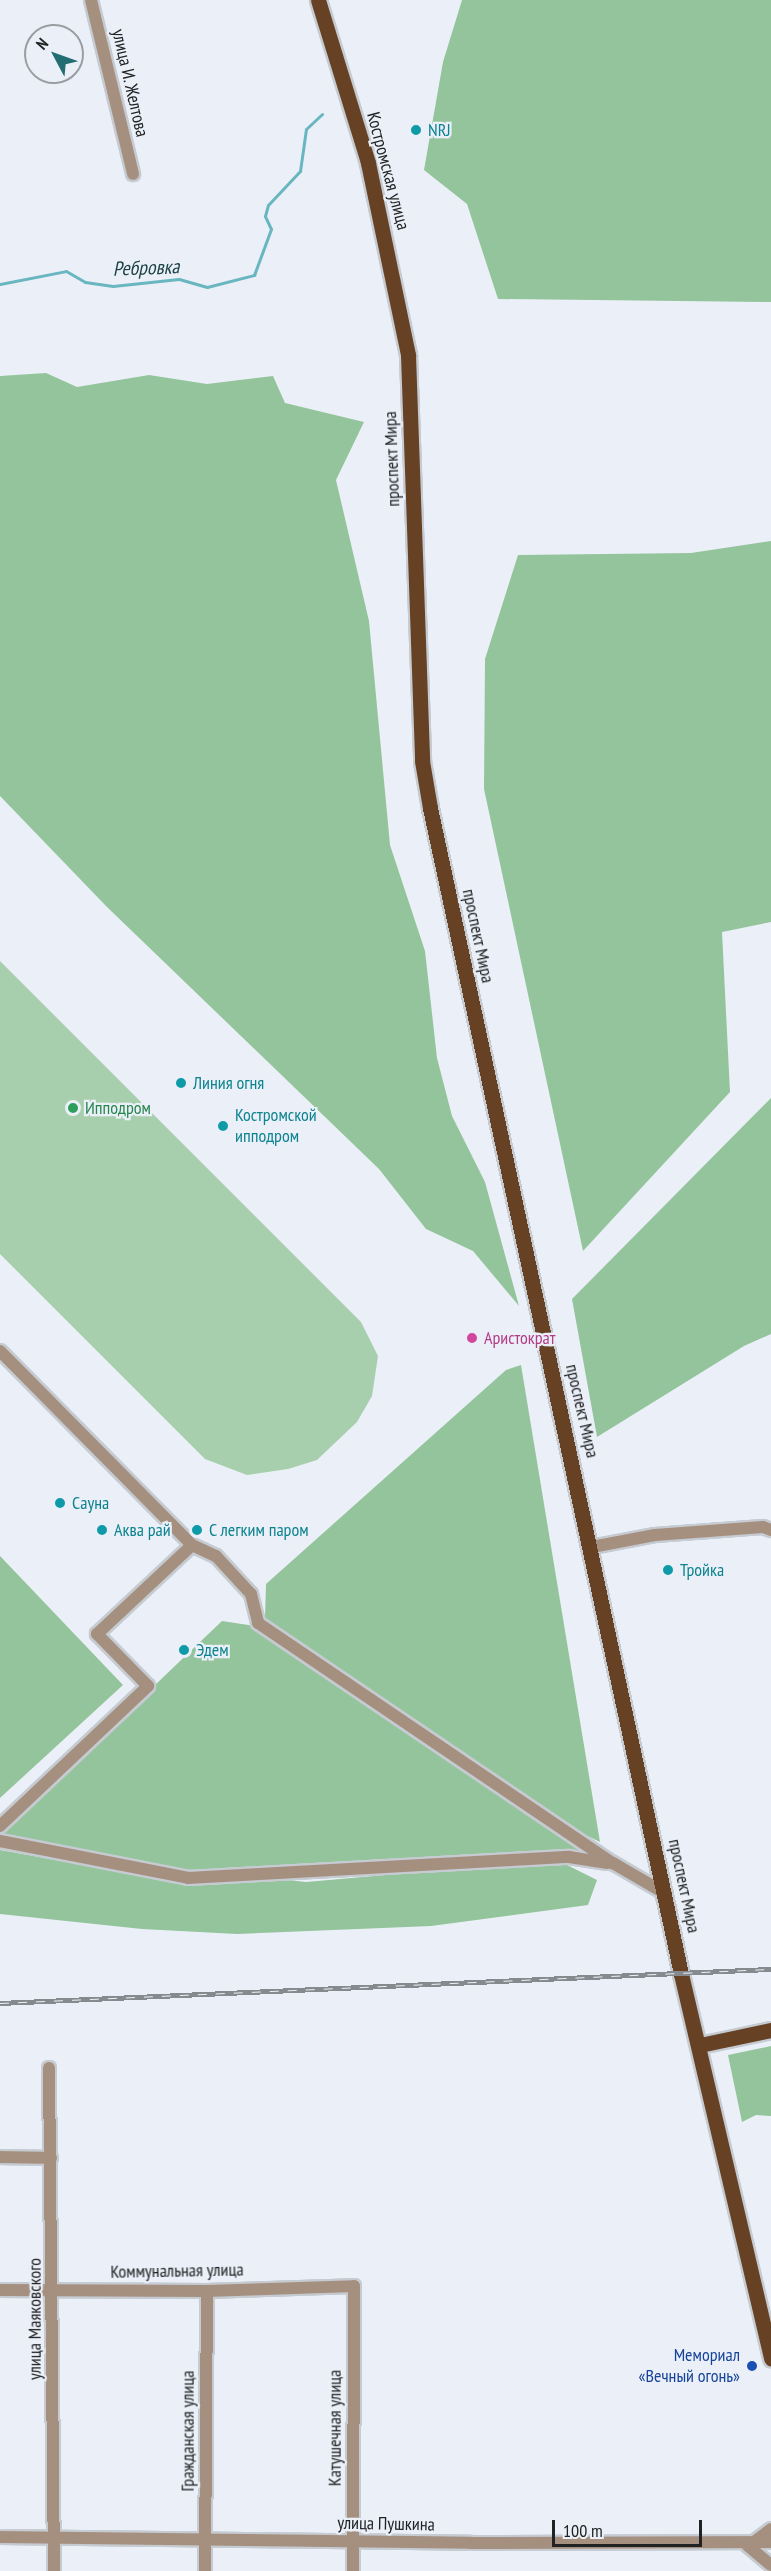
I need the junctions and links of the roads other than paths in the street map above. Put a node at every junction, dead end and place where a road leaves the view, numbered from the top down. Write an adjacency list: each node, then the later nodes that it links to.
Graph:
1 (92, 0): 3 (street, улица И. Желтова)
2 (318, 0): 4 (main road, Костромская улица)
3 (133, 174)
4 (408, 355): 8 (main road, проспект Мира)
5 (0, 1351): 7 (street)
6 (771, 1530): 8 (street)
7 (192, 1545): 9 (street); 11 (street)
8 (592, 1547): 12 (main road, проспект Мира)
9 (0, 1826)
10 (0, 1841): 11 (street)
11 (613, 1863): 12 (street)
12 (666, 1894): 14 (main road, проспект Мира)
13 (771, 2030): 14 (main road)
14 (700, 2045): 22 (main road, проспект Мира)
15 (49, 2068): 17 (street, улица Маяковского)
16 (0, 2157): 17 (street)
17 (51, 2158): 19 (street, улица Маяковского)
18 (354, 2286): 21 (street, Коммунальная улица); 27 (street, Катушечная улица)
19 (54, 2289): 20 (street, Коммунальная улица); 21 (street, Коммунальная улица); 25 (street, улица Маяковского)
20 (0, 2290)
21 (207, 2291): 26 (street, Гражданская улица)
22 (771, 2359)
23 (771, 2529): 29 (street)
24 (0, 2537): 25 (street, улица Пушкина)
25 (54, 2537): 26 (street, улица Пушкина); 31 (street, улица Маяковского)
26 (206, 2539): 27 (street, улица Пушкина); 32 (street, Гражданская улица)
27 (352, 2541): 29 (street, улица Пушкина); 33 (street, Катушечная улица)
28 (771, 2542): 29 (street, улица Пушкина)
29 (747, 2544): 30 (street)
30 (771, 2565)
31 (54, 2571)
32 (205, 2571)
33 (353, 2571)

